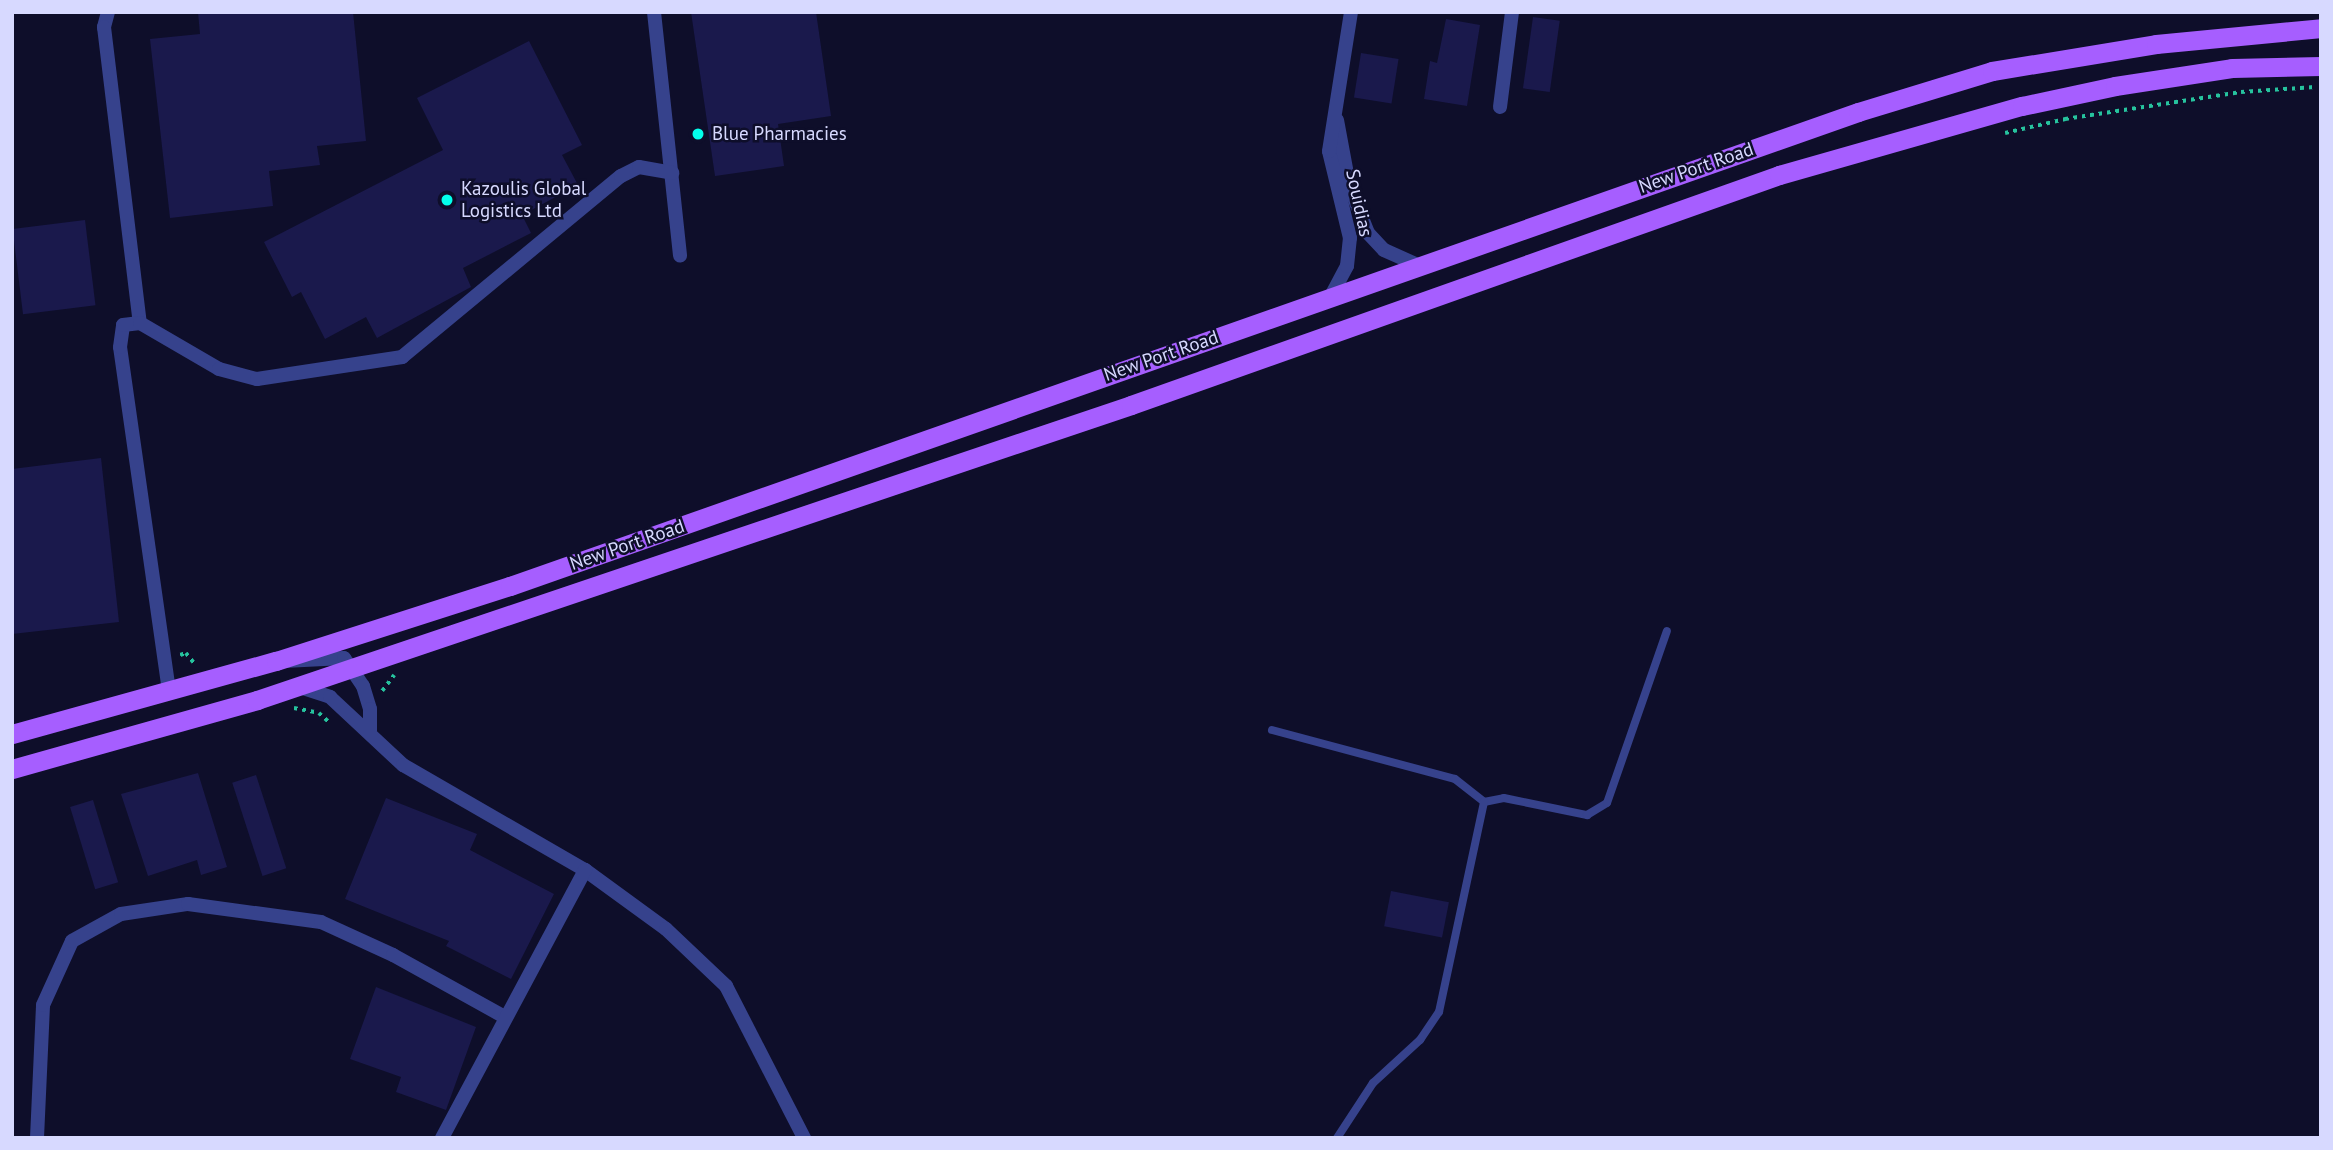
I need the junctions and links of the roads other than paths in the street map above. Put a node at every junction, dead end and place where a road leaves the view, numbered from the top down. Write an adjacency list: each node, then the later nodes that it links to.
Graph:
1 (108, 12): 13 (street)
2 (654, 12): 9 (street)
3 (1350, 12): 8 (street, Souidias)
4 (1512, 12): 7 (street)
5 (2321, 28): 11 (main road, New Port Road)
6 (2321, 66): 16 (main road, New Port Road)
7 (1500, 107)
8 (1335, 115): 11 (street, Souidias); 12 (street, Souidias)
9 (671, 173): 10 (street); 13 (street)
10 (680, 256)
11 (1417, 265): 12 (main road, New Port Road)
12 (1331, 296): 15 (main road, New Port Road)
13 (140, 323): 18 (street)
14 (1667, 631): 23 (lane)
15 (276, 661): 16 (street); 18 (main road, New Port Road)
16 (354, 667): 17 (main road, New Port Road); 20 (street)
17 (297, 686): 20 (street); 22 (main road, New Port Road)
18 (169, 691): 21 (main road, New Port Road)
19 (1272, 730): 23 (lane)
20 (370, 731): 24 (street)
21 (12, 734)
22 (12, 769)
23 (1484, 802): 29 (lane)
24 (585, 870): 25 (street); 28 (street)
25 (505, 1017): 26 (street); 27 (street)
26 (37, 1138)
27 (442, 1138)
28 (804, 1138)
29 (1338, 1138)

